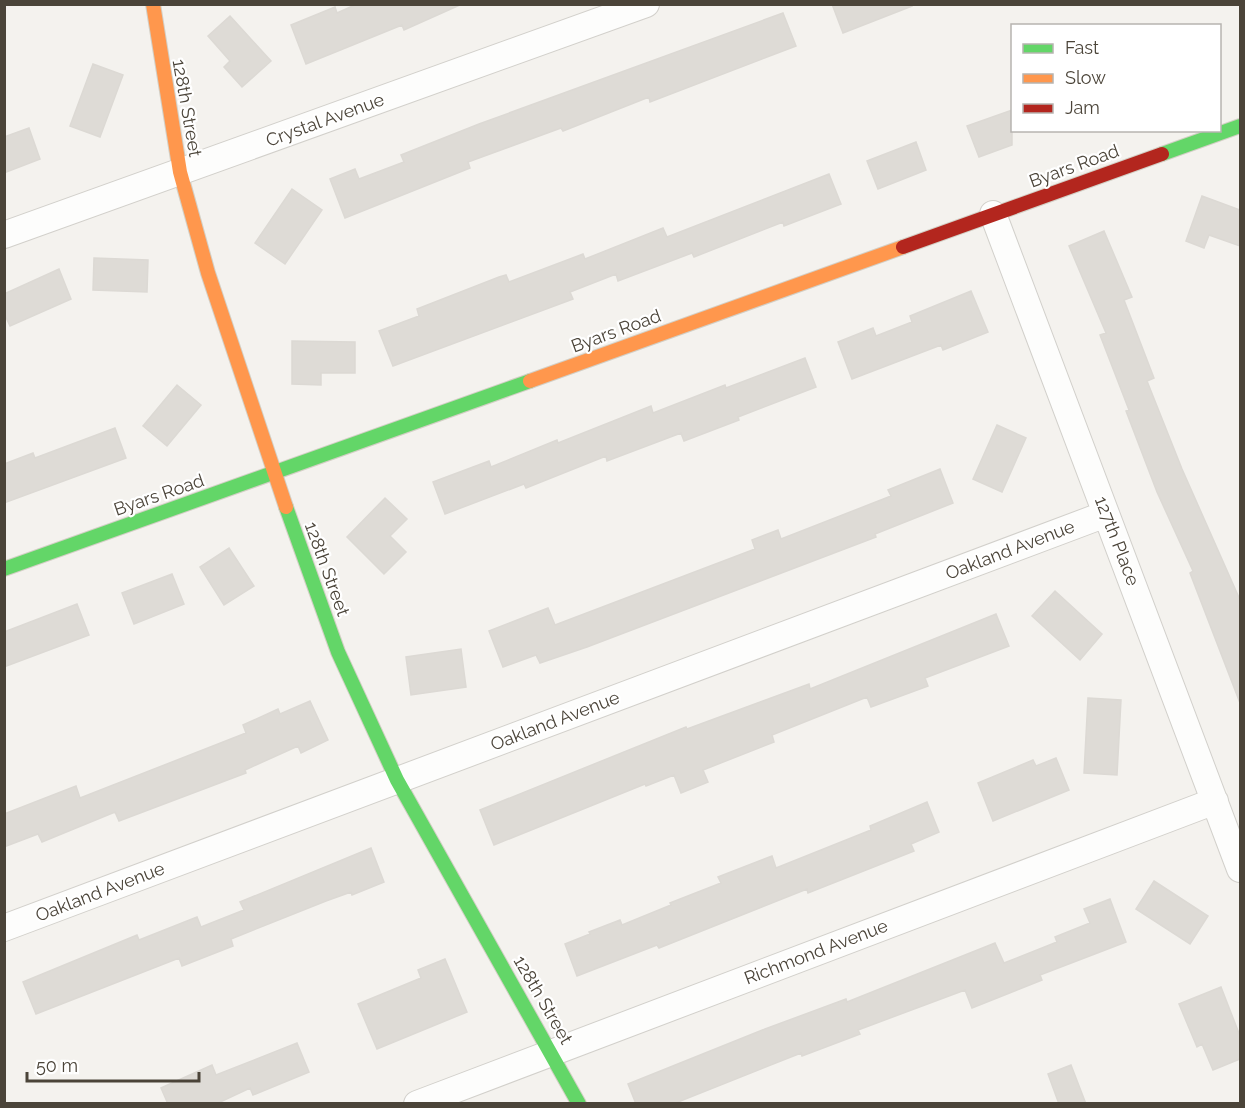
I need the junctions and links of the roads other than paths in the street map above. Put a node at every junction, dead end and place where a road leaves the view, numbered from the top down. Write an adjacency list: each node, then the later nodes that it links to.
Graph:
1 (153, 4): 4 (street, 128th Street)
2 (646, 4): 4 (street, Crystal Avenue)
3 (1240, 126): 5 (street, Byars Road)
4 (180, 172): 6 (street, Crystal Avenue); 7 (street, 128th Street)
5 (993, 214): 7 (street, Byars Road); 8 (street, 127th Place)
6 (4, 235)
7 (274, 473): 9 (street, Byars Road); 10 (street, 128th Street)
8 (1106, 514): 10 (street, Oakland Avenue); 11 (street, 127th Place)
9 (4, 568)
10 (397, 780): 13 (street, Oakland Avenue); 14 (street, 128th Street)
11 (1215, 801): 12 (street, 127th Place); 14 (street, Richmond Avenue)
12 (1240, 869)
13 (4, 928)
14 (552, 1052): 15 (street, Richmond Avenue); 16 (street, 128th Street)
15 (417, 1104)
16 (579, 1104)

